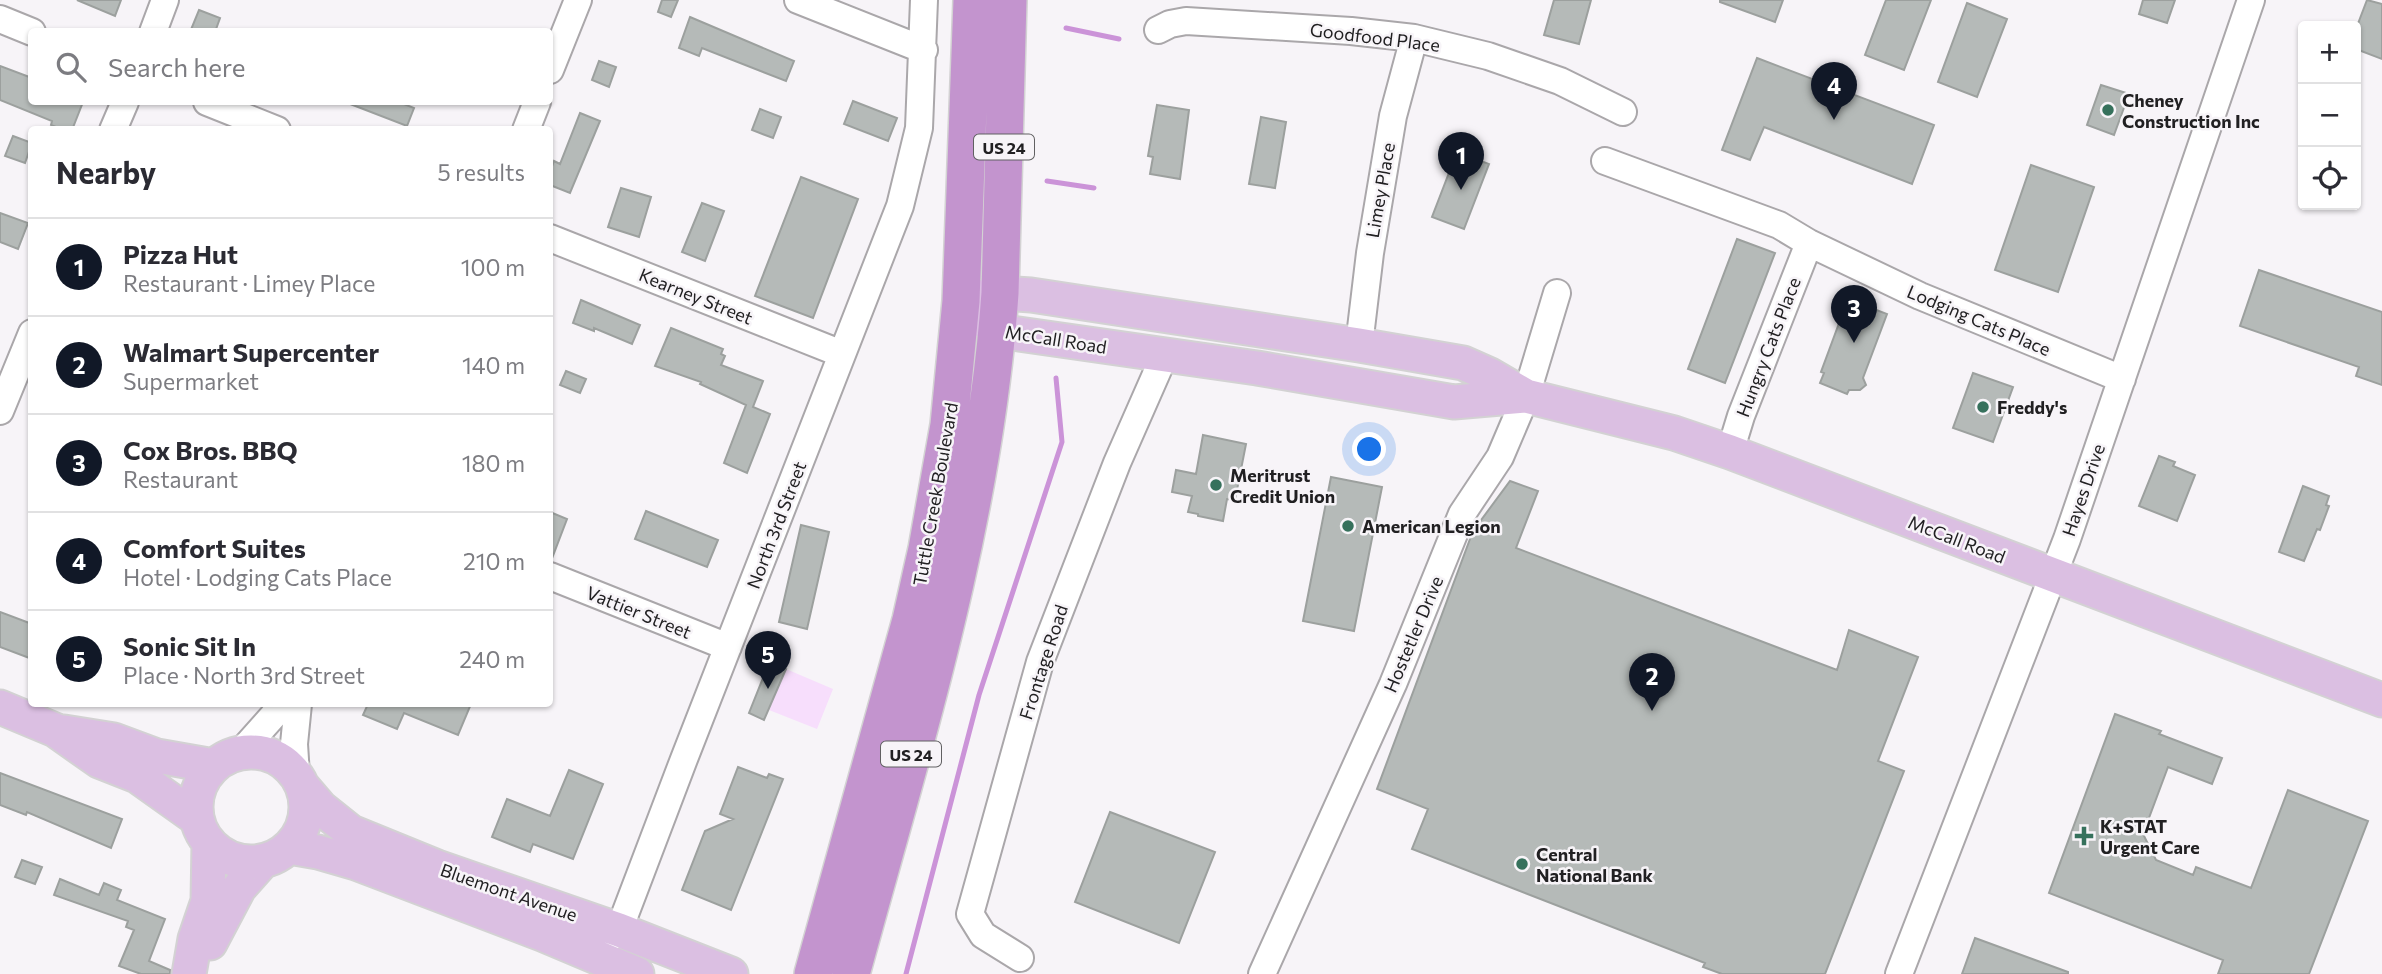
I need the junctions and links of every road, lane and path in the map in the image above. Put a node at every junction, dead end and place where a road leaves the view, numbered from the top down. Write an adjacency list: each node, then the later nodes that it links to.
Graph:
1 (165, 0): 9 (street)
2 (578, 0): 14 (street)
3 (798, 0): 13 (street)
4 (924, 0): 13 (street, North 3rd Street)
5 (972, 0): 27 (highway, Tuttle Creek Boulevard / US 24)
6 (1008, 0): 25 (highway, Tuttle Creek Boulevard / US 24)
7 (2251, 0): 36 (street, Hayes Drive)
8 (0, 19): 10 (street)
9 (154, 28)
10 (28, 30)
11 (1158, 30): 12 (street, Goodfood Place)
12 (1414, 38): 18 (street, Goodfood Place); 31 (street, Limey Place)
13 (924, 50): 32 (street, North 3rd Street)
14 (553, 62)
15 (124, 105): 19 (street)
16 (214, 105): 20 (street)
17 (536, 105): 21 (street)
18 (1623, 112)
19 (115, 126)
20 (267, 126)
21 (528, 126)
22 (1605, 161): 24 (street, Lodging Cats Place)
23 (553, 239): 32 (street, Kearney Street)
24 (1809, 243): 36 (street, Lodging Cats Place); 39 (street, Hungry Cats Place)
25 (1000, 293): 27 (main road, McCall Road); 28 (highway, Tuttle Creek Boulevard / US 24); 29 (main road, McCall Road)
26 (1557, 293): 37 (street, Hostetler Drive)
27 (961, 301): 28 (main road, McCall Road); 58 (highway, Tuttle Creek Boulevard / US 24)
28 (998, 331): 33 (main road, McCall Road); 59 (highway, Tuttle Creek Boulevard / US 24)
29 (1280, 334): 31 (main road, McCall Road); 33 (main road)
30 (28, 341): 34 (street)
31 (1359, 345): 35 (main road); 37 (main road, McCall Road)
32 (842, 354): 42 (street, North 3rd Street)
33 (1165, 354): 35 (main road, McCall Road); 54 (street, Frontage Road)
34 (17, 363): 38 (street)
35 (1257, 368): 37 (main road, McCall Road)
36 (2122, 380): 40 (street, Hayes Drive)
37 (1526, 396): 39 (main road, McCall Road); 60 (street, Hostetler Drive)
38 (0, 411)
39 (1730, 452): 40 (main road, McCall Road)
40 (2052, 575): 43 (main road, McCall Road); 61 (street, Hayes Drive)
41 (553, 577): 42 (street, Vattier Street)
42 (729, 647): 53 (street, North 3rd Street)
43 (2382, 700)
44 (0, 707): 47 (main road)
45 (278, 707): 48 (street)
46 (298, 707): 49 (street)
47 (55, 730): 48 (main road); 50 (main road)
48 (227, 759): 49 (main road); 50 (main road)
49 (299, 781): 51 (main road); 53 (main road, Bluemont Avenue)
50 (203, 831): 51 (main road); 55 (main road)
51 (276, 854): 52 (main road, Bluemont Avenue); 55 (main road)
52 (506, 920): 53 (street); 56 (main road, Bluemont Avenue)
53 (619, 930): 57 (main road, Bluemont Avenue)
54 (1020, 958)
55 (190, 973)
56 (637, 974)
57 (731, 974)
58 (813, 974)
59 (851, 974)
60 (1262, 974)
61 (1899, 974)

